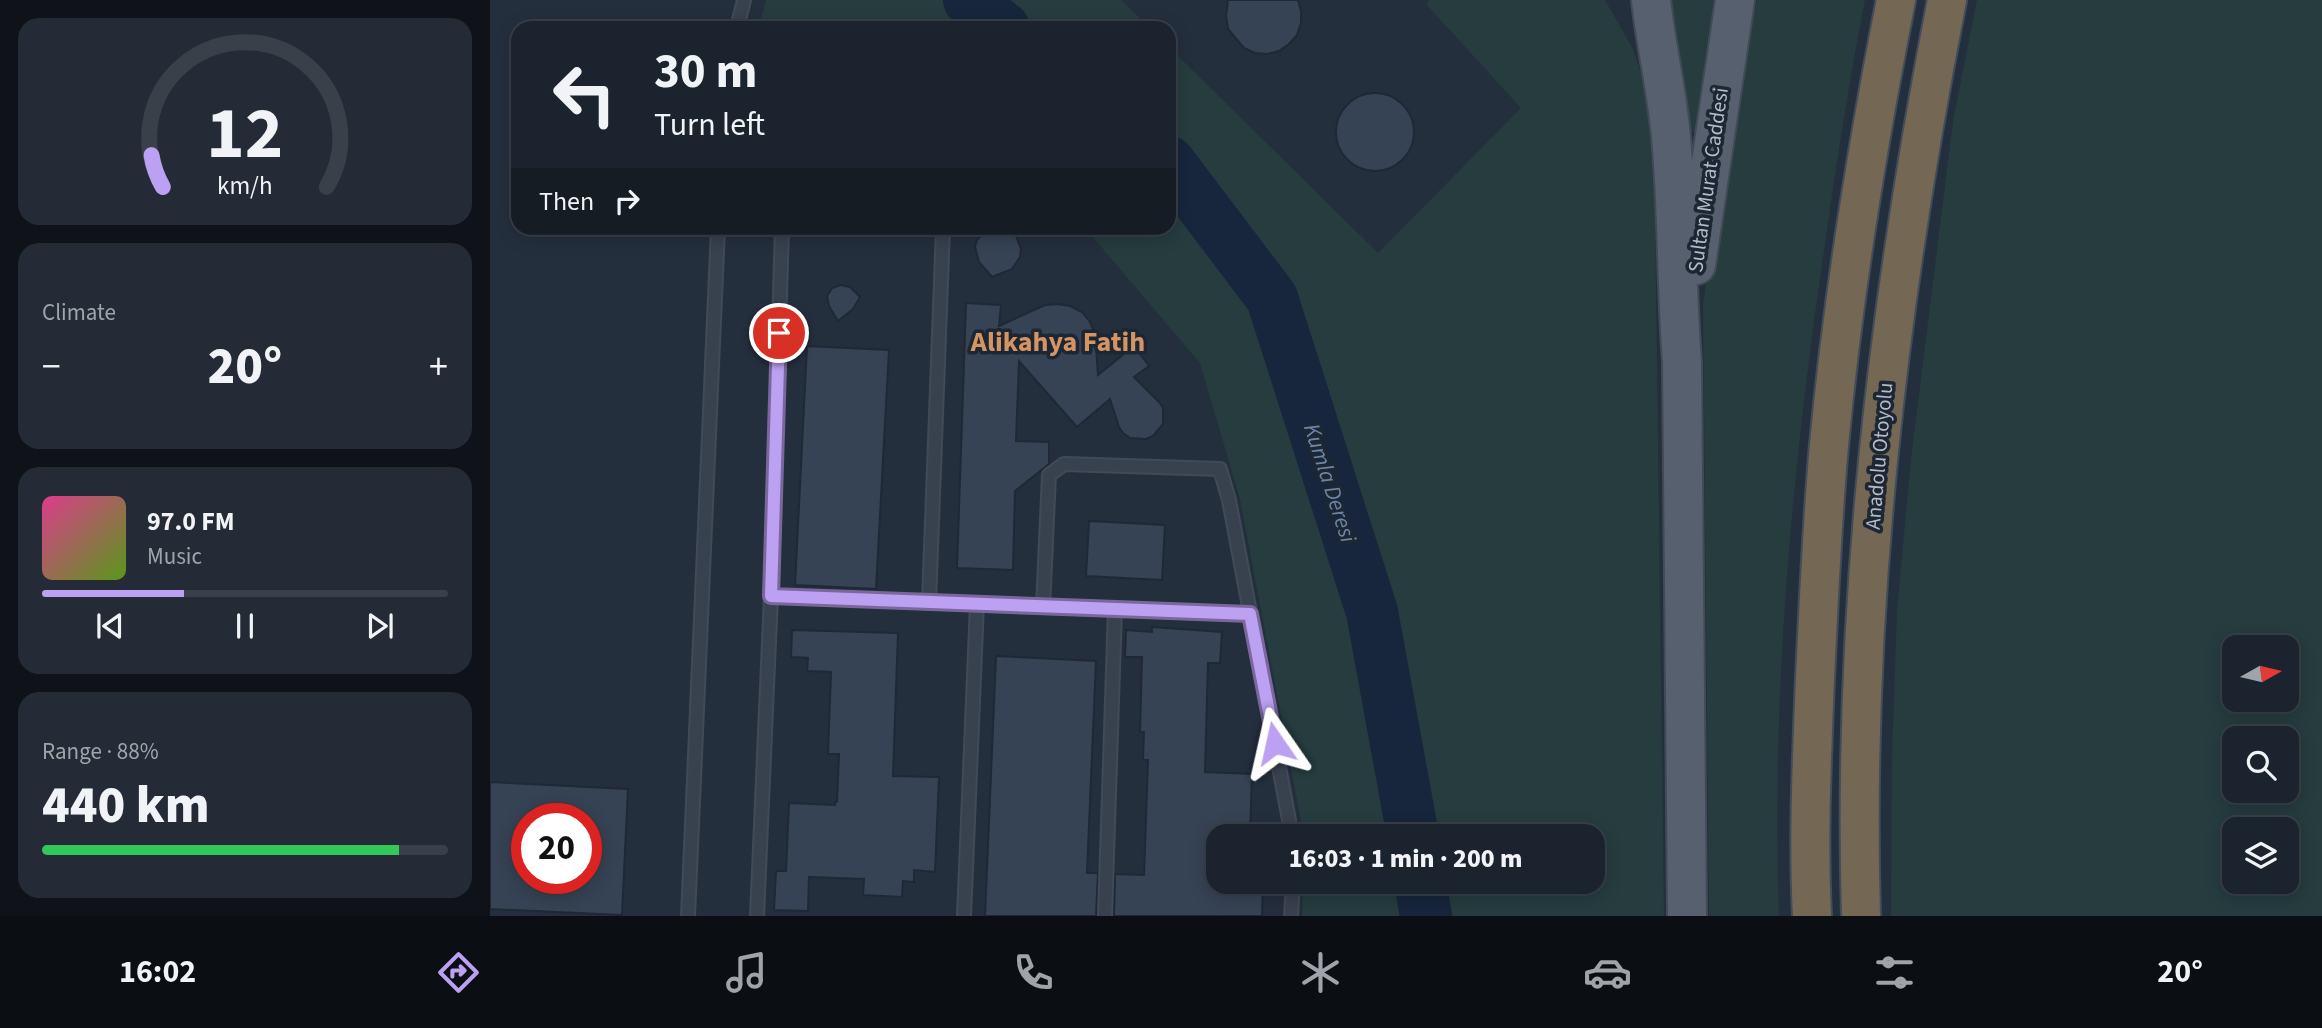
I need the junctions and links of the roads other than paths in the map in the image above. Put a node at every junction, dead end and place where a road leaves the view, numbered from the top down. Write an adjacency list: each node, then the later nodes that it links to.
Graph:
1 (744, 0): 6 (lane)
2 (1651, 0): 10 (main road)
3 (1735, 0): 10 (main road, Sultan Murat Caddesi)
4 (1896, 0): 25 (highway)
5 (1947, 0): 26 (highway, Anadolu Otoyolu)
6 (739, 21)
7 (718, 235): 19 (lane)
8 (782, 235): 11 (lane)
9 (943, 235): 12 (lane)
10 (1682, 361): 24 (main road)
11 (771, 596): 12 (lane); 20 (lane)
12 (929, 602): 13 (lane)
13 (977, 604): 14 (lane); 21 (lane)
14 (1043, 607): 15 (lane); 16 (lane)
15 (1115, 609): 16 (lane); 22 (lane)
16 (1250, 614): 17 (lane)
17 (1289, 824)
18 (1292, 894): 23 (lane)
19 (688, 916)
20 (757, 916)
21 (964, 916)
22 (1105, 916)
23 (1291, 916)
24 (1687, 916)
25 (1812, 916)
26 (1861, 916)

